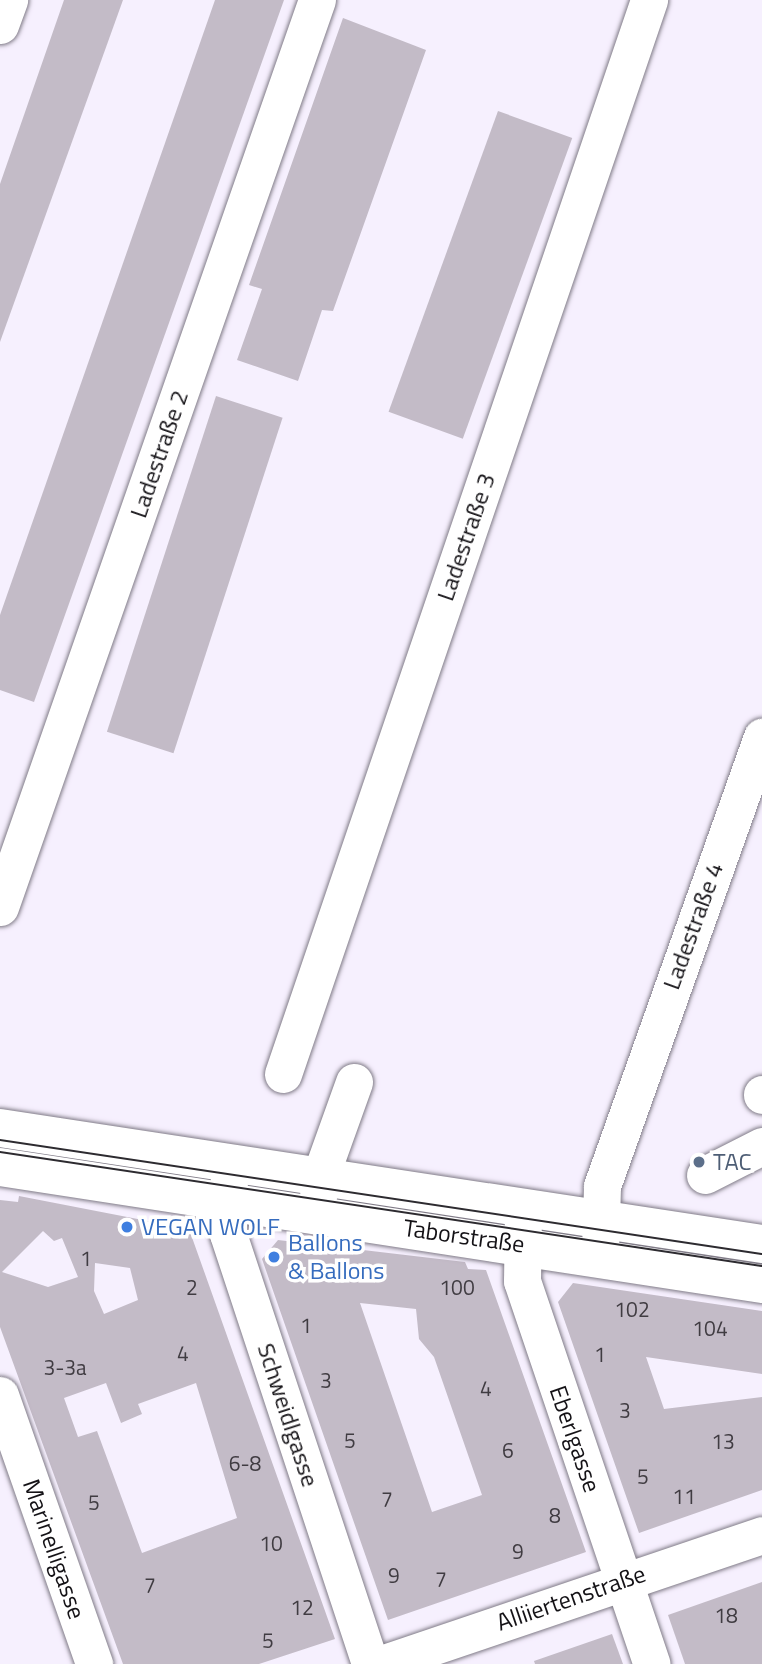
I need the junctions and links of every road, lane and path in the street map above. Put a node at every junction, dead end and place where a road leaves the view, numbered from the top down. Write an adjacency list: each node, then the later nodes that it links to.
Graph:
1 (9, 0): 4 (street)
2 (317, 0): 6 (street, Ladestraße 2)
3 (649, 0): 7 (street, Ladestraße 3)
4 (0, 25)
5 (762, 737): 17 (street, Ladestraße 4)
6 (0, 907)
7 (283, 1074)
8 (354, 1082): 15 (street)
9 (0, 1128): 14 (main road, Taborstraße)
10 (762, 1146): 13 (street)
11 (0, 1147): 14 (street, Taborstraße)
12 (0, 1167): 14 (main road, Taborstraße)
13 (705, 1175)
14 (228, 1183): 15 (main road, Taborstraße); 25 (street, Schweidlgasse)
15 (318, 1195): 16 (main road, Taborstraße)
16 (522, 1226): 17 (main road, Taborstraße); 23 (street, Eberlgasse)
17 (600, 1237): 18 (main road, Taborstraße); 19 (street, Taborstraße); 20 (main road, Taborstraße)
18 (762, 1244)
19 (762, 1260)
20 (762, 1284)
21 (0, 1395): 24 (street, Marinelligasse)
22 (762, 1535): 23 (street, Alliiertenstraße)
23 (623, 1580): 26 (street, Alliiertenstraße); 27 (street, Eberlgasse)
24 (94, 1664)
25 (370, 1664)
26 (381, 1664)
27 (652, 1664)

